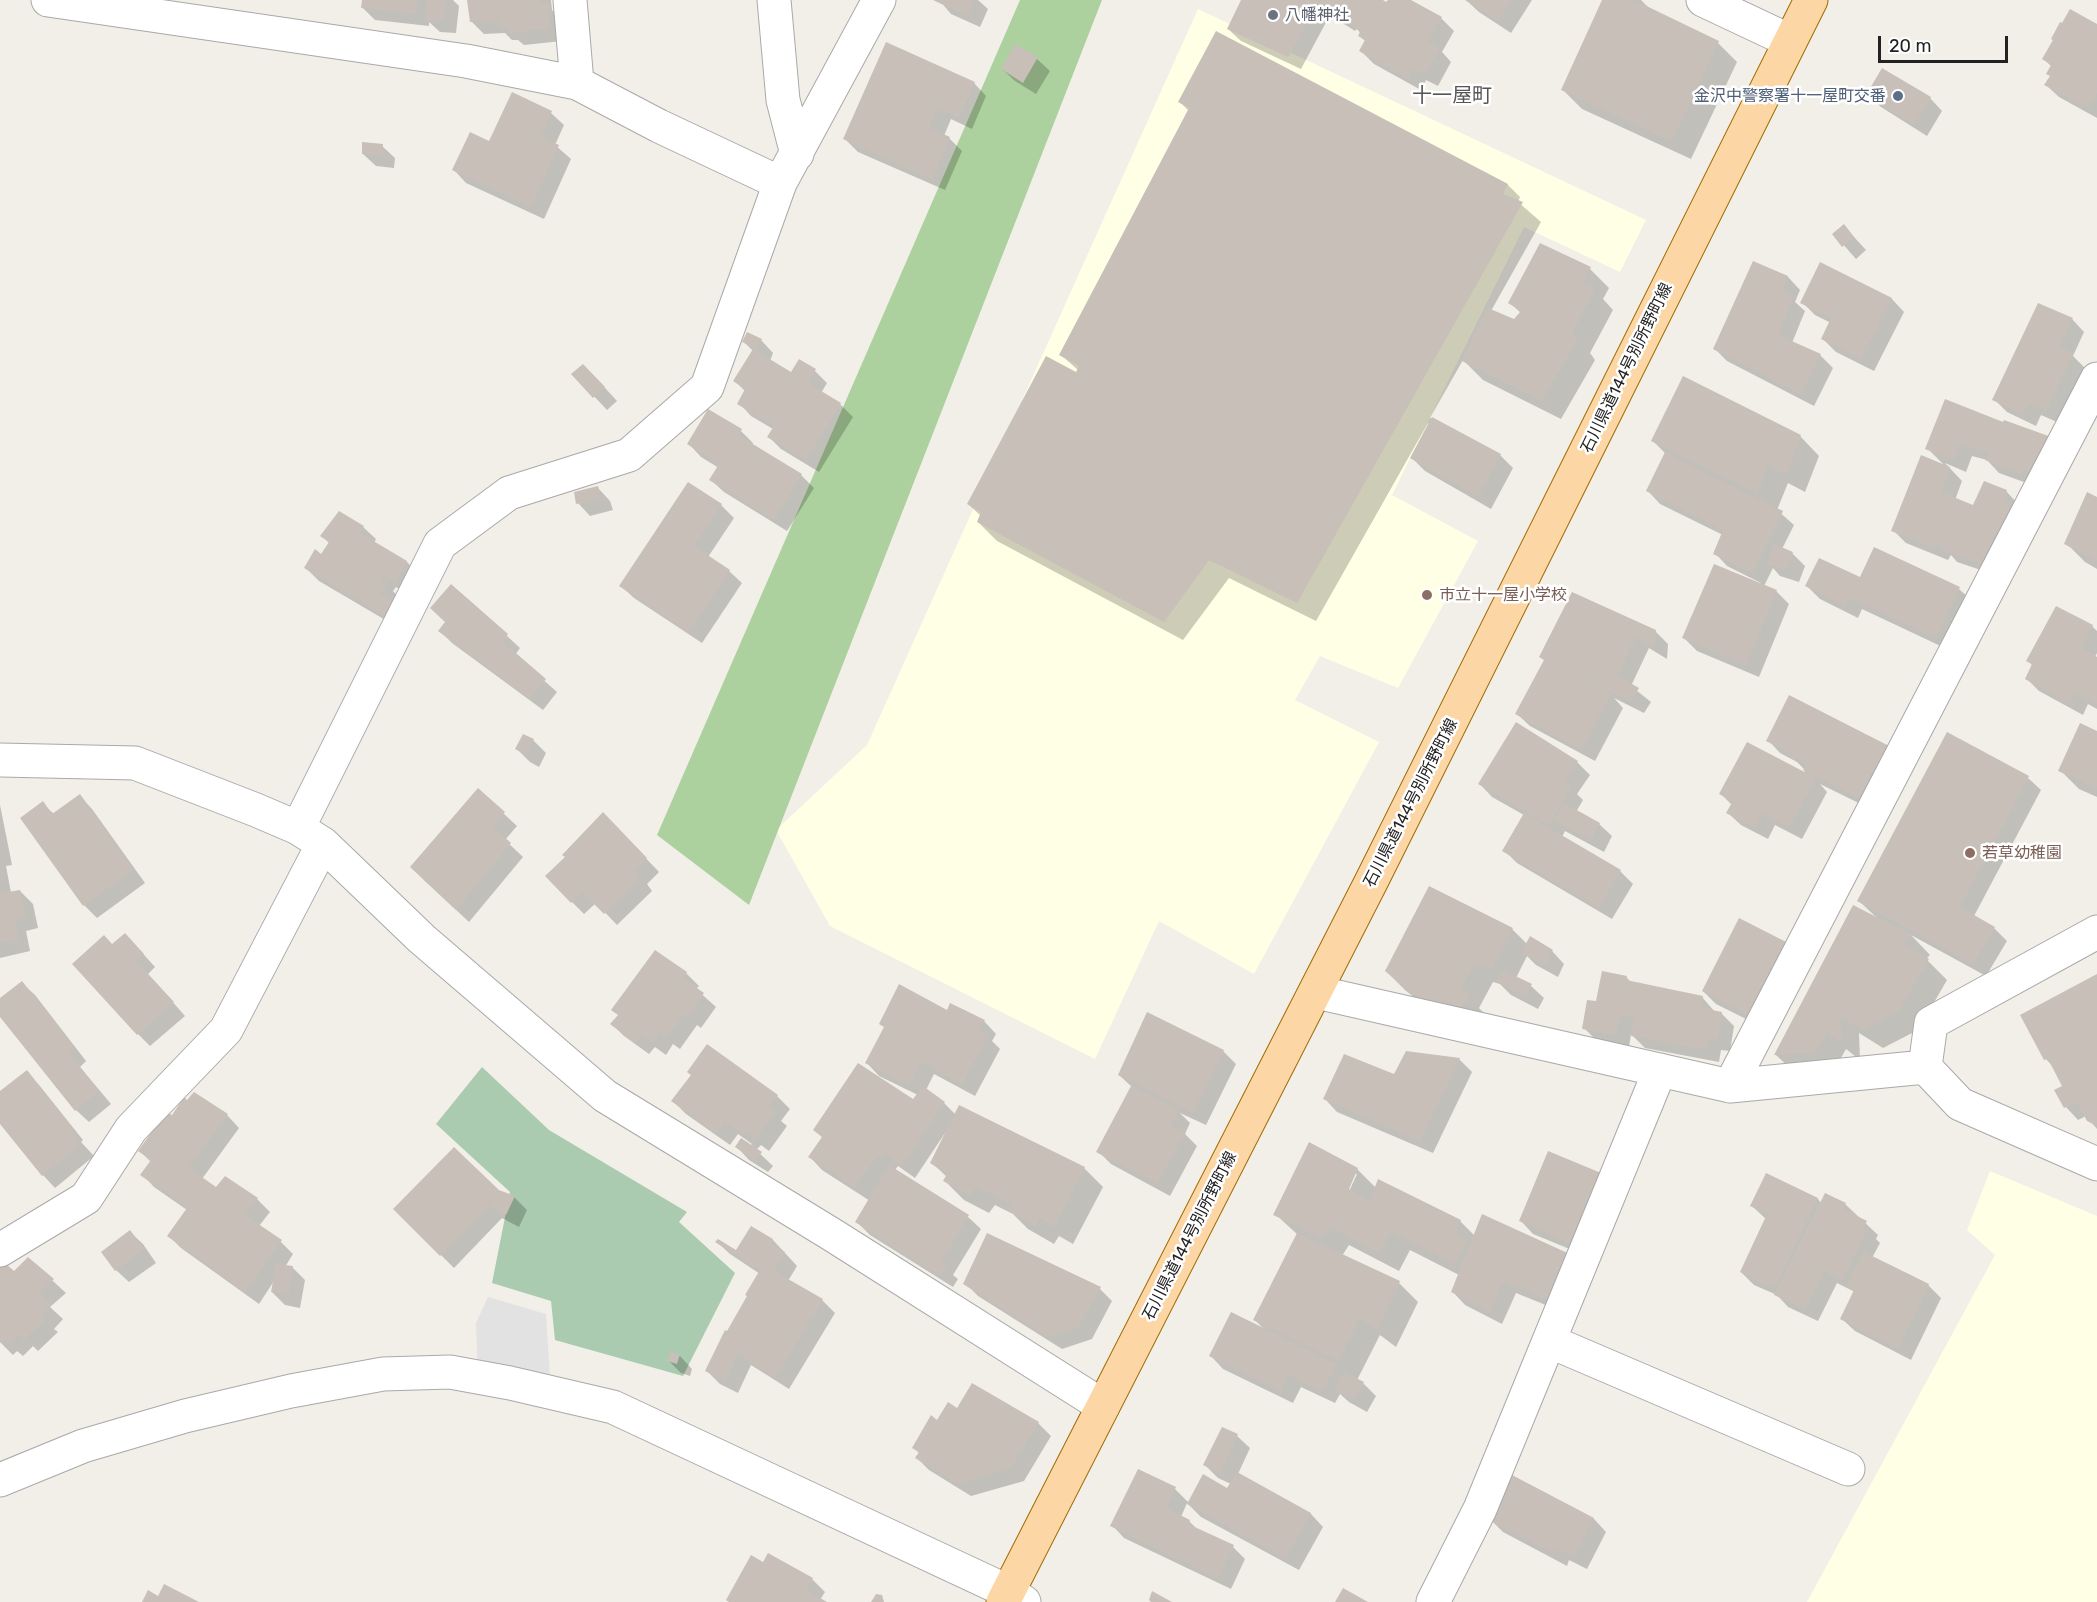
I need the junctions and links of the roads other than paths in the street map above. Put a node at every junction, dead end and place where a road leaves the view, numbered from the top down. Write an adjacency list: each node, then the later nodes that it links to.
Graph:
1 (48, 0): 8 (street)
2 (570, 0): 8 (street)
3 (774, 0): 9 (street)
4 (879, 0): 9 (street)
5 (1703, 0): 7 (street)
6 (1811, 0): 7 (main road, 石川県道144号別所野町線)
7 (1790, 41): 15 (main road, 石川県道144号別所野町線)
8 (577, 83): 10 (street)
9 (797, 154): 10 (street)
10 (780, 183): 13 (street)
11 (2097, 379): 18 (street)
12 (0, 760): 13 (street)
13 (310, 836): 20 (street); 22 (street)
14 (2097, 932): 16 (street)
15 (1316, 992): 17 (street); 22 (main road, 石川県道144号別所野町線)
16 (1925, 1067): 18 (street); 19 (street)
17 (1660, 1070): 18 (street); 21 (street)
18 (1730, 1086)
19 (2097, 1164)
20 (0, 1250)
21 (1549, 1341): 23 (street); 26 (street)
22 (1102, 1406): 25 (main road, 石川県道144号別所野町線)
23 (1848, 1469)
24 (0, 1480): 25 (street)
25 (1012, 1599)
26 (1433, 1602)

